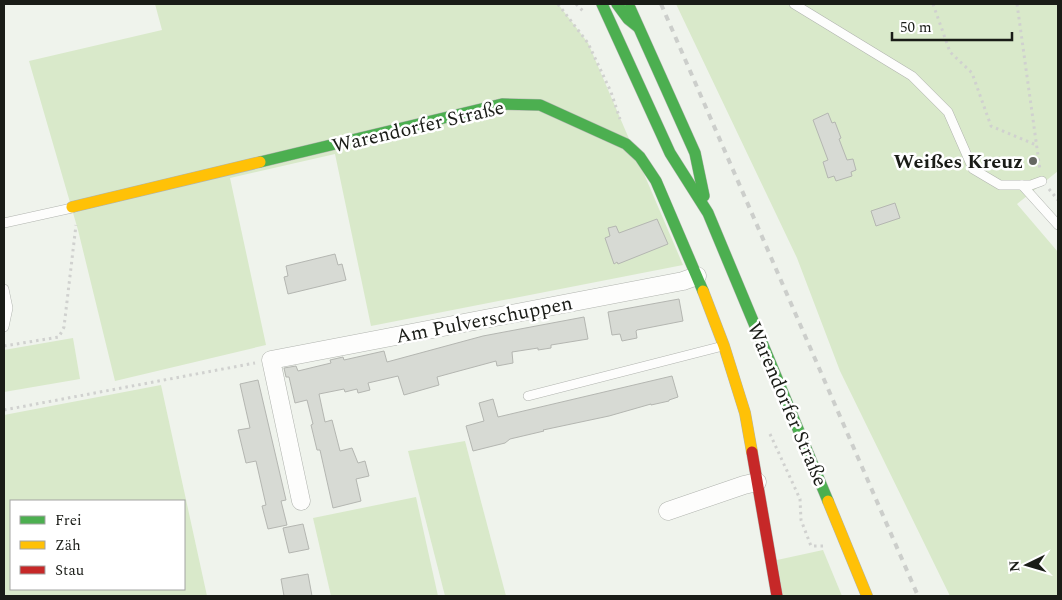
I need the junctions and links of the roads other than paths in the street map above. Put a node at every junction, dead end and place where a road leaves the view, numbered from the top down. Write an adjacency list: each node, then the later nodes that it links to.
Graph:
1 (602, 4): 9 (main road, Warendorfer Straße)
2 (617, 4): 5 (main road)
3 (628, 4): 5 (main road, Warendorfer Straße)
4 (794, 4): 7 (lane)
5 (638, 27): 9 (main road, Warendorfer Straße)
6 (1042, 181): 7 (lane)
7 (1022, 185): 11 (lane)
8 (72, 208): 10 (lane); 12 (main road, Warendorfer Straße)
9 (708, 213): 21 (main road, Warendorfer Straße)
10 (4, 223)
11 (1058, 225)
12 (698, 276): 15 (main road, Warendorfer Straße); 18 (street, Am Pulverschuppen)
13 (4, 289): 14 (lane)
14 (4, 328)
15 (724, 346): 16 (lane, Warendorfer Straße); 17 (main road, Warendorfer Straße)
16 (528, 396)
17 (757, 482): 19 (street); 20 (main road, Warendorfer Straße)
18 (300, 501)
19 (668, 511)
20 (777, 596)
21 (867, 596)

